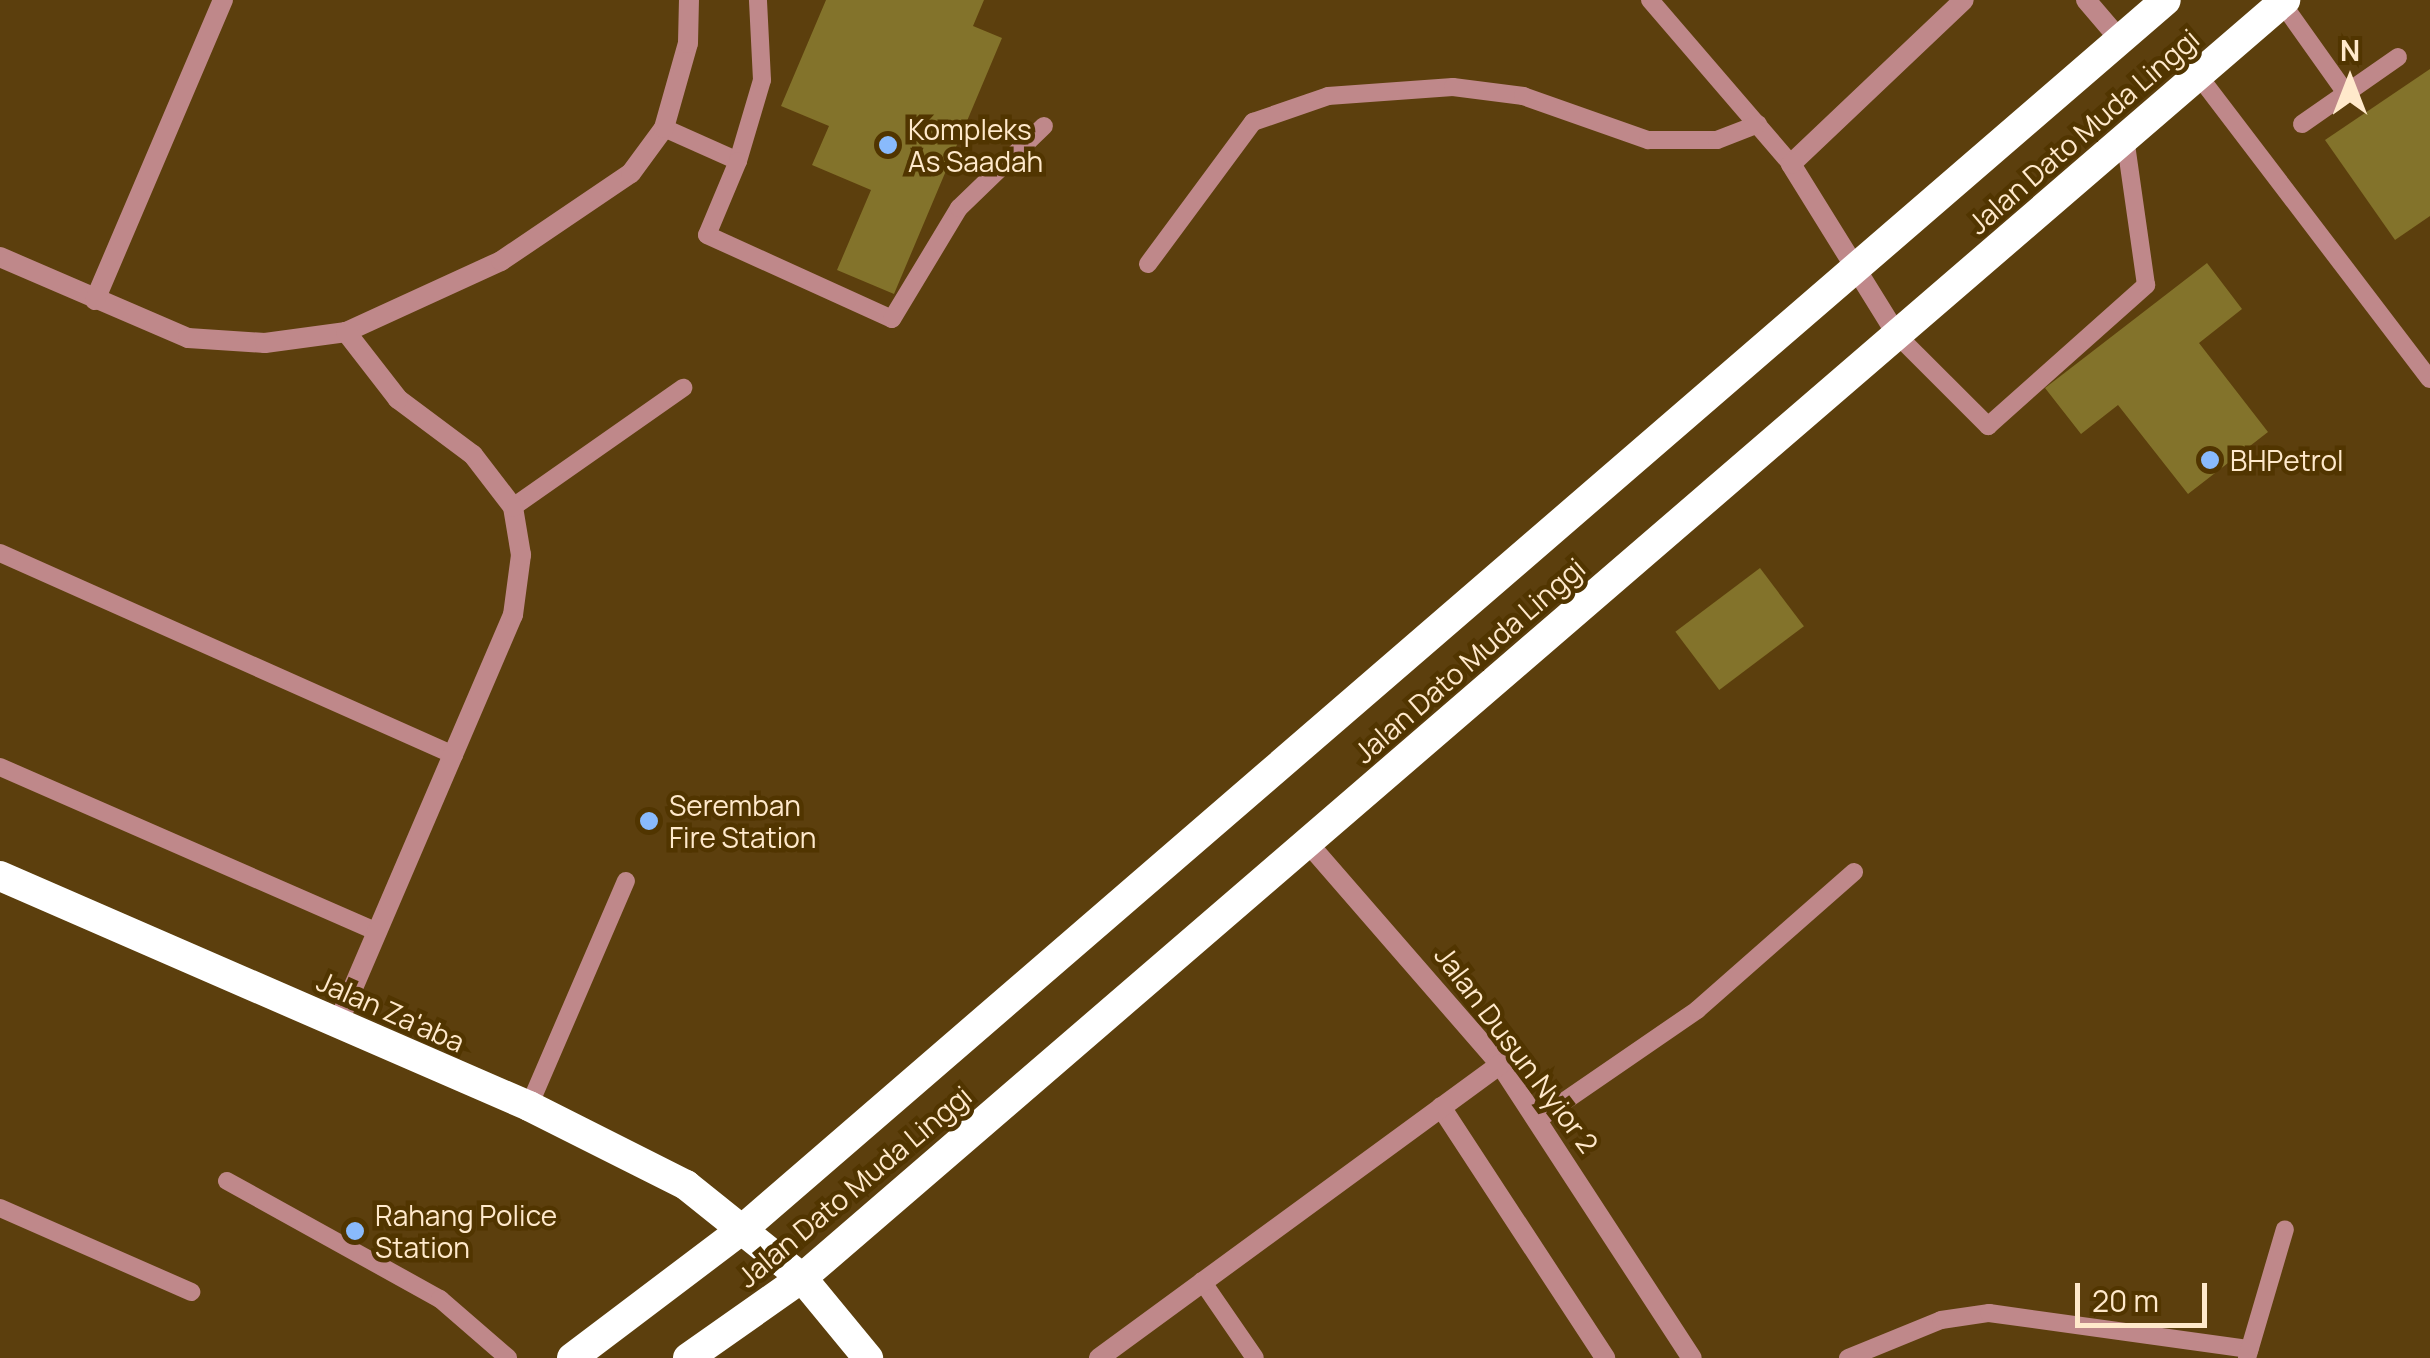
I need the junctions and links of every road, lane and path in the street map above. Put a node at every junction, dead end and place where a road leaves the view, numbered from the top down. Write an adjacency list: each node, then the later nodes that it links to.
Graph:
1 (223, 0): 23 (street)
2 (689, 0): 16 (street)
3 (758, 0): 18 (lane)
4 (1650, 0): 13 (lane)
5 (1964, 0): 19 (street)
6 (2086, 0): 9 (street)
7 (2166, 0): 9 (highway, Jalan Dato Muda Linggi)
8 (2283, 2): 11 (highway, Jalan Dato Muda Linggi); 12 (lane)
9 (2120, 40): 22 (highway, Jalan Dato Muda Linggi)
10 (2398, 56): 12 (lane)
11 (2198, 75): 17 (highway, Jalan Dato Muda Linggi); 26 (lane)
12 (2346, 93): 14 (lane)
13 (1758, 124): 19 (lane); 21 (lane)
14 (2302, 124)
15 (1044, 126): 18 (lane)
16 (664, 128): 18 (lane); 24 (street)
17 (2125, 138): 25 (highway, Jalan Dato Muda Linggi); 25 (lane)
18 (738, 161)
19 (1790, 164): 22 (street)
20 (0, 257): 23 (street)
21 (1148, 264)
22 (1853, 270): 25 (street); 44 (highway, Jalan Dato Muda Linggi)
23 (96, 300): 24 (street)
24 (346, 332): 28 (street)
25 (1897, 335): 32 (highway, Jalan Dato Muda Linggi)
26 (2430, 378)
27 (683, 388): 28 (lane)
28 (512, 507): 30 (street)
29 (0, 554): 30 (lane)
30 (454, 755): 36 (street)
31 (0, 767): 36 (lane)
32 (1307, 842): 38 (street, Jalan Dusun Nyior 2); 46 (highway, Jalan Dato Muda Linggi)
33 (1854, 872): 41 (lane)
34 (0, 876): 37 (highway, Jalan Za'aba)
35 (626, 881): 39 (lane)
36 (378, 932): 37 (street)
37 (338, 1023): 39 (highway, Jalan Za'aba)
38 (1500, 1064): 40 (street); 41 (street, Jalan Dusun Nyior 2)
39 (529, 1106): 44 (highway, Jalan Za'aba)
40 (1441, 1107): 47 (street); 56 (street)
41 (1540, 1118): 57 (street, Jalan Dusun Nyior 2)
42 (227, 1181): 50 (lane)
43 (0, 1208): 48 (lane)
44 (745, 1227): 46 (highway, Jalan Za'aba); 51 (highway, Jalan Dato Muda Linggi)
45 (2285, 1229): 49 (lane)
46 (802, 1278): 52 (highway, Jalan Dato Muda Linggi); 53 (highway, Jalan Za'aba)
47 (1202, 1280): 54 (street); 55 (lane)
48 (192, 1292)
49 (2248, 1353): 58 (lane)
50 (508, 1358)
51 (572, 1358)
52 (688, 1358)
53 (868, 1358)
54 (1098, 1358)
55 (1256, 1358)
56 (1605, 1358)
57 (1692, 1358)
58 (1848, 1358)

